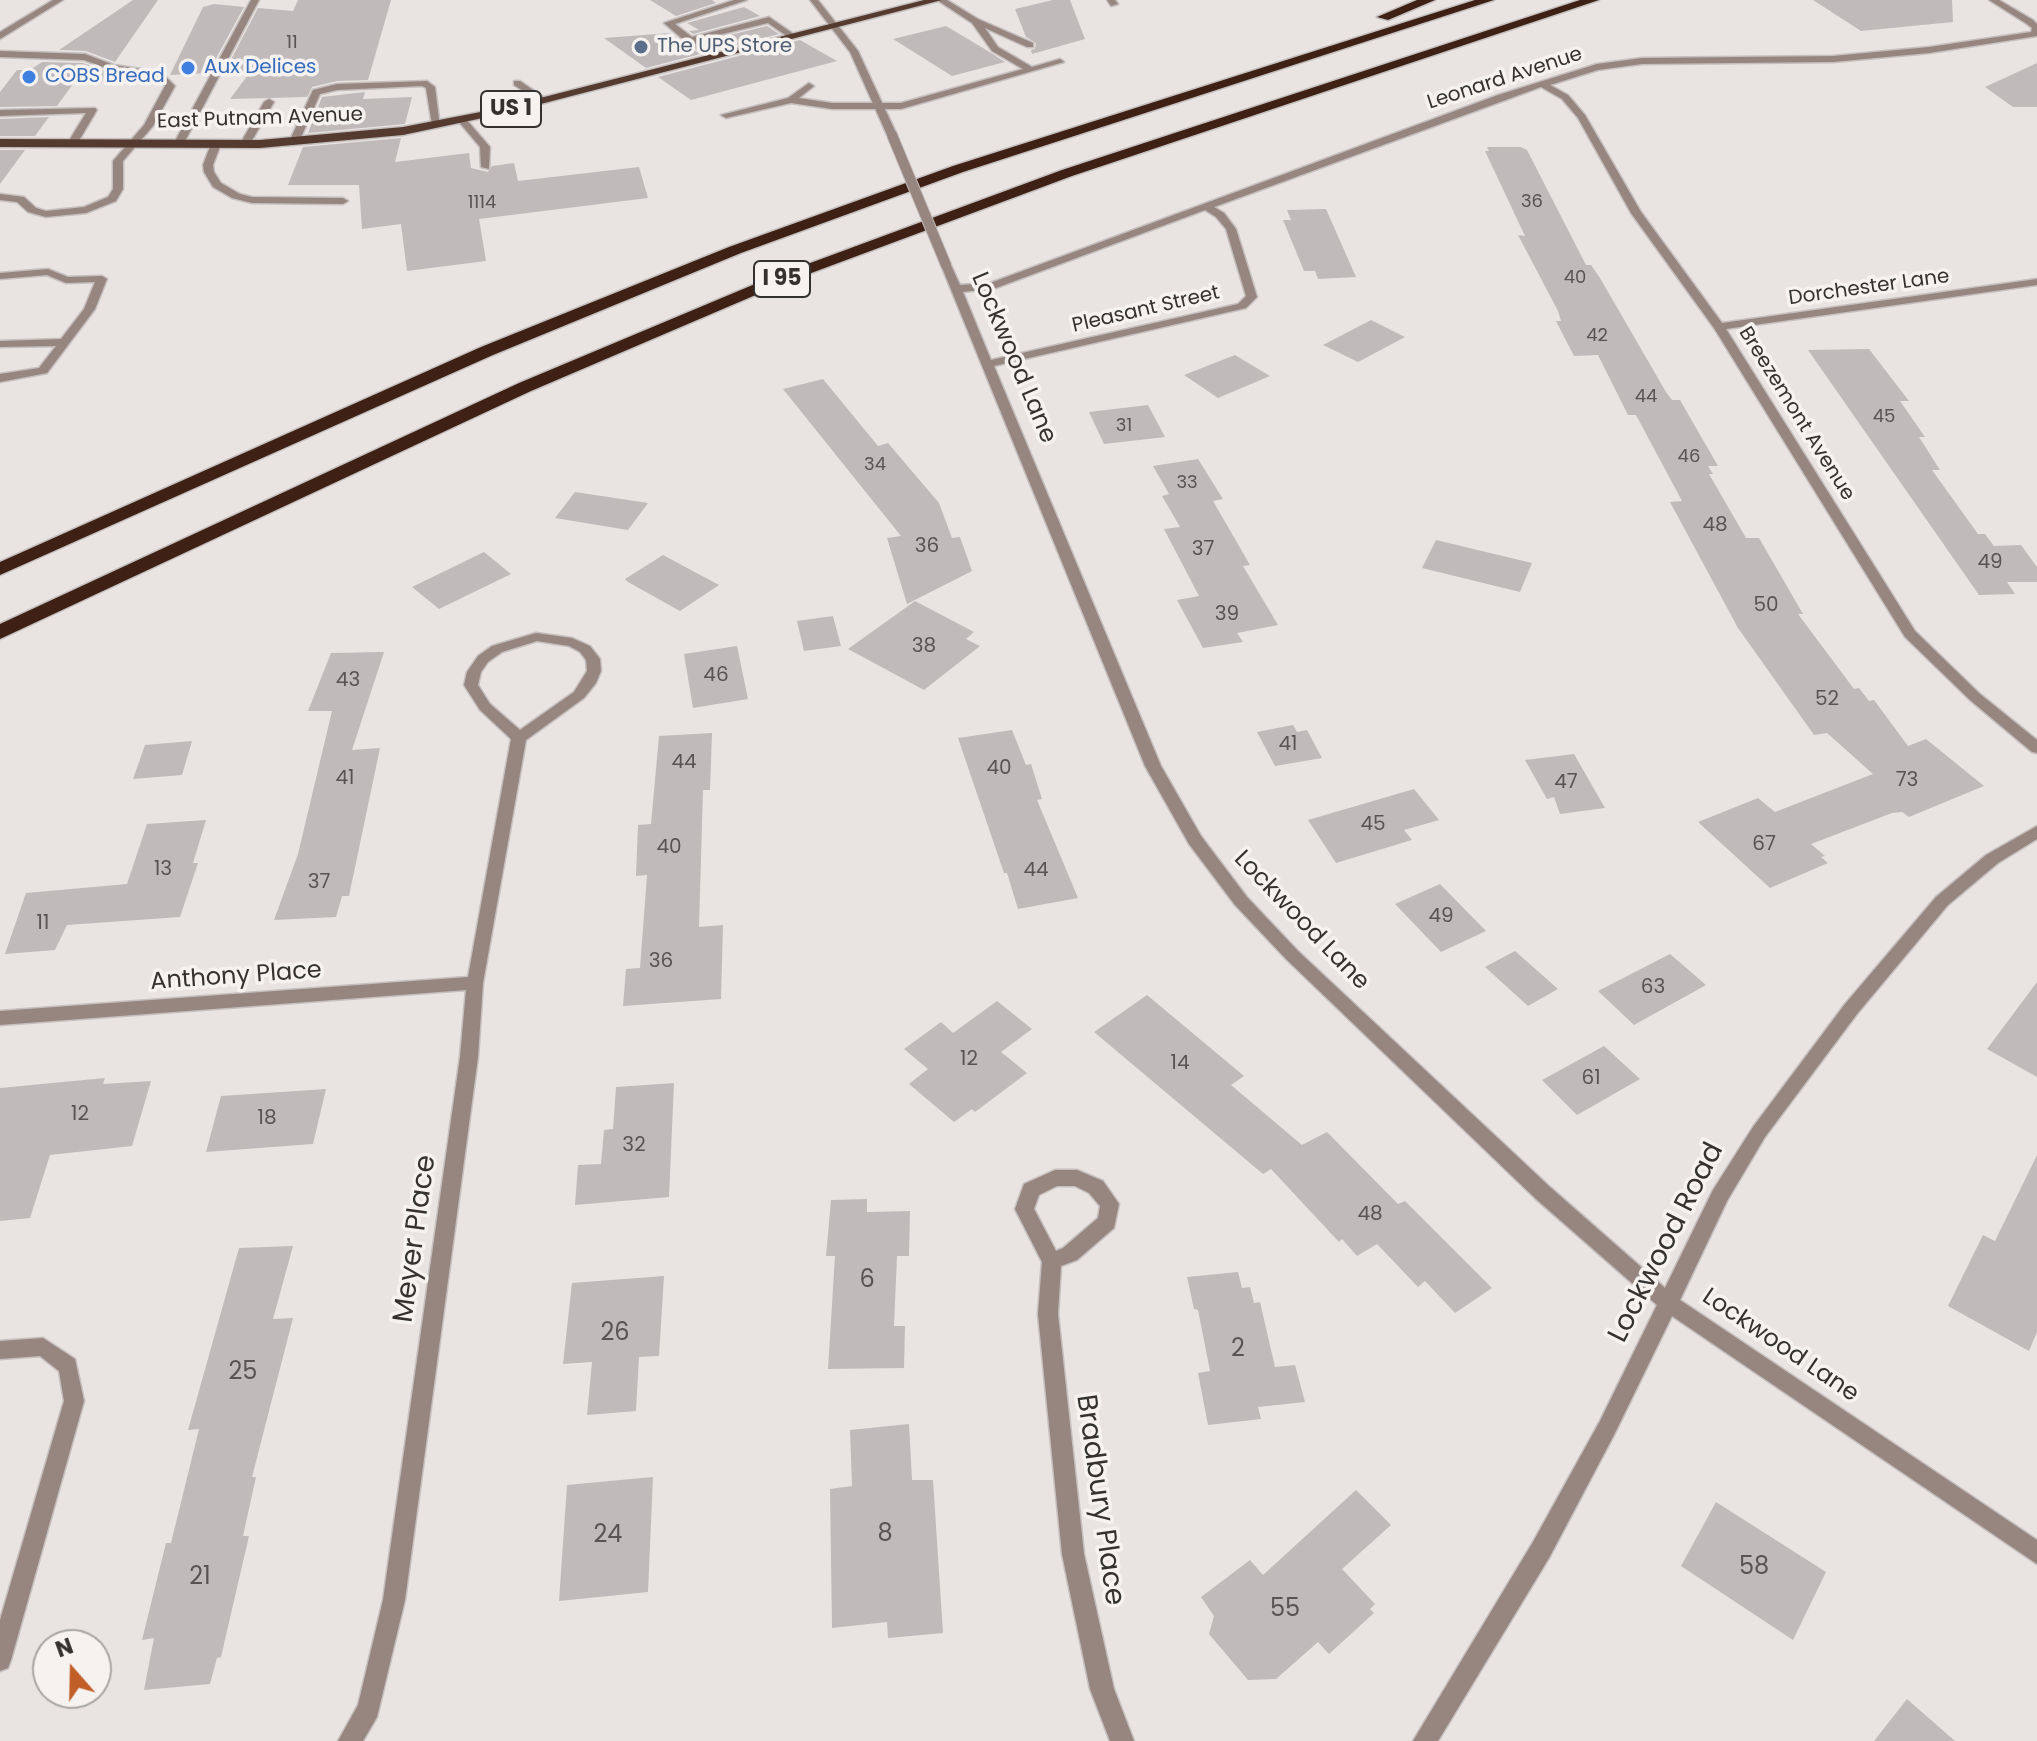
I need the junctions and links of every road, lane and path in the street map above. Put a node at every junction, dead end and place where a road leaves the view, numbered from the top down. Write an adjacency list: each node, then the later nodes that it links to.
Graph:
1 (59, 0): 15 (street)
2 (255, 0): 36 (street)
3 (814, 0): 13 (street, Lockwood Lane)
4 (939, 0): 12 (street); 13 (main road, East Putnam Avenue / US 1)
5 (1429, 0): 22 (highway)
6 (1488, 0): 22 (highway, I 95)
7 (1593, 0): 56 (highway, I 95)
8 (1993, 0): 24 (street, Leonard Avenue)
9 (744, 3): 16 (street)
10 (759, 14): 11 (street)
11 (769, 20): 14 (street); 16 (street)
12 (975, 21): 17 (street); 21 (street)
13 (835, 25): 14 (main road, East Putnam Avenue / US 1); 29 (street, Lockwood Lane)
14 (791, 35): 19 (main road, East Putnam Avenue / US 1)
15 (0, 36)
16 (689, 40): 19 (street)
17 (1030, 45)
18 (0, 54): 38 (street)
19 (712, 55): 27 (main road, East Putnam Avenue / US 1)
20 (1051, 56): 21 (street)
21 (1030, 70): 29 (street)
22 (1238, 79): 55 (highway, I 95)
23 (517, 83): 27 (street)
24 (1542, 84): 44 (street, Leonard Avenue); 50 (street, Breezemont Avenue)
25 (809, 86): 26 (street)
26 (791, 100): 29 (street); 31 (street)
27 (544, 101): 32 (main road, East Putnam Avenue / US 1)
28 (269, 102): 40 (street)
29 (879, 106): 48 (street, Lockwood Lane, bridge)
30 (0, 113): 37 (street)
31 (726, 115)
32 (462, 120): 33 (main road, East Putnam Avenue / US 1); 41 (street)
33 (437, 125): 34 (main road, East Putnam Avenue / US 1); 34 (street)
34 (294, 142): 40 (main road, East Putnam Avenue / US 1)
35 (0, 143): 37 (main road, East Putnam Avenue / US 1)
36 (179, 143): 38 (main road, East Putnam Avenue / US 1); 39 (main road, East Putnam Avenue / US 1)
37 (72, 144): 38 (main road, East Putnam Avenue / US 1)
38 (132, 144): 42 (street)
39 (216, 144): 40 (main road, East Putnam Avenue / US 1); 43 (street)
40 (245, 144)
41 (486, 167)
42 (0, 197)
43 (343, 201)
44 (1205, 206): 48 (street, Leonard Avenue); 53 (street, Pleasant Street)
45 (0, 276): 51 (street)
46 (2037, 282): 47 (street, Dorchester Lane)
47 (2023, 285): 49 (street); 50 (street, Dorchester Lane)
48 (956, 289): 53 (street, Lockwood Lane)
49 (2037, 294)
50 (1719, 327): 58 (street, Breezemont Avenue)
51 (63, 342): 52 (street); 54 (street)
52 (0, 344)
53 (988, 364): 63 (street, Lockwood Lane)
54 (0, 378)
55 (0, 569)
56 (0, 632)
57 (519, 738): 57 (street); 60 (street, Meyer Place)
58 (2037, 748)
59 (2037, 832): 63 (street, Lockwood Road)
60 (475, 983): 61 (street, Anthony Place); 67 (street, Meyer Place)
61 (0, 1018)
62 (1052, 1261): 62 (street); 68 (street, Bradbury Place)
63 (1667, 1302): 65 (street, Lockwood Lane); 69 (street, Lockwood Road)
64 (0, 1350): 66 (street)
65 (2037, 1553)
66 (0, 1660)
67 (350, 1741)
68 (1122, 1741)
69 (1425, 1741)

